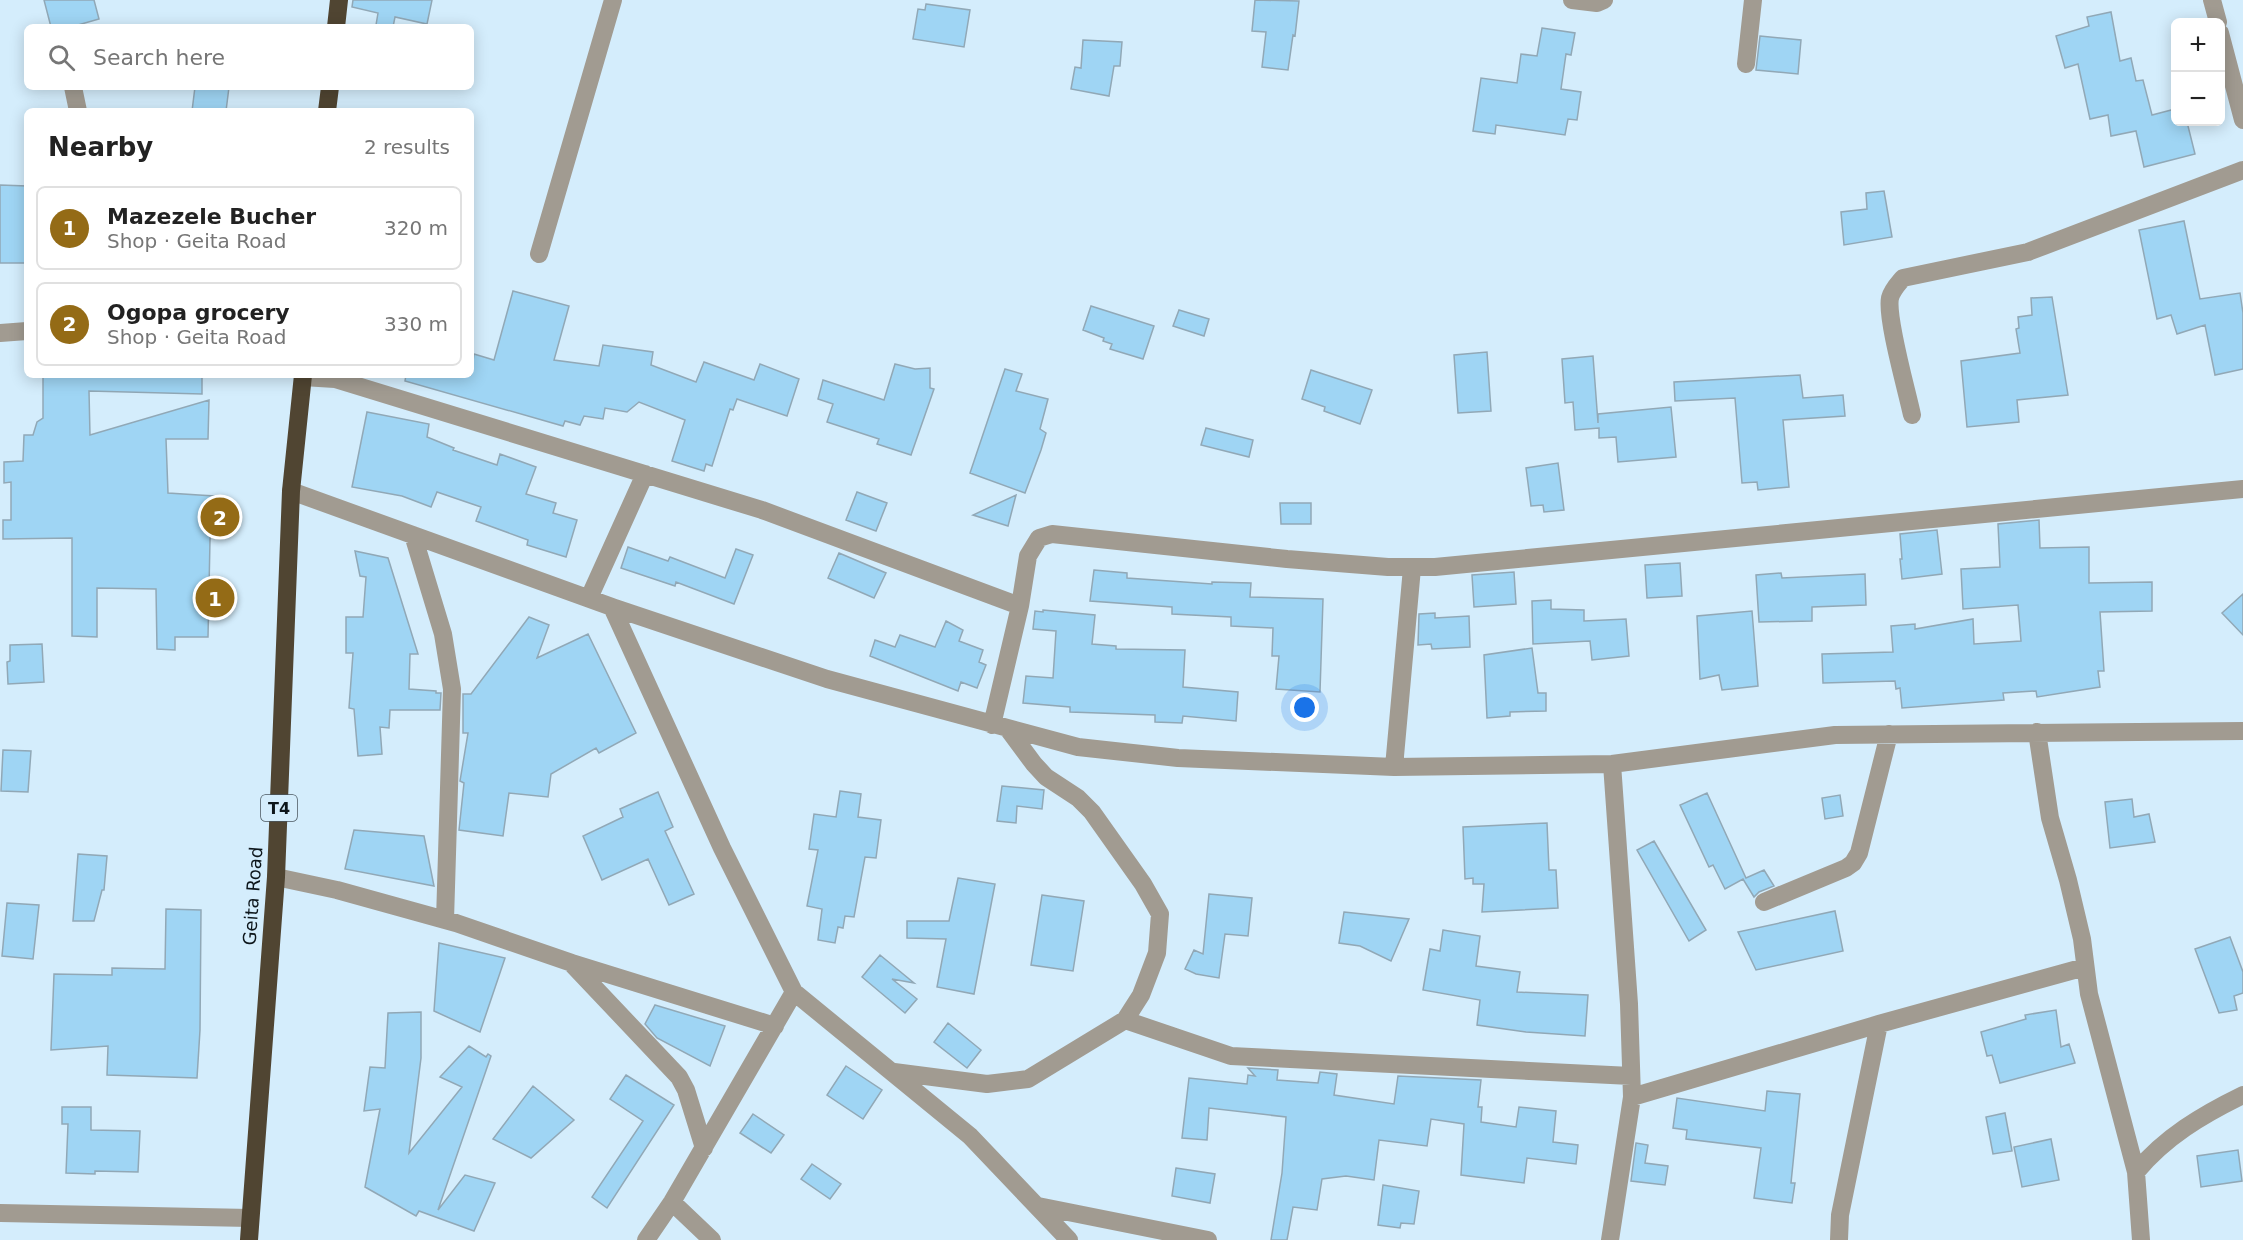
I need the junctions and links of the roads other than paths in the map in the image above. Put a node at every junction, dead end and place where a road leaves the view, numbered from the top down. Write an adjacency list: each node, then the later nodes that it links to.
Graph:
1 (339, 0): 8 (highway)
2 (612, 0): 17 (street)
3 (1572, 0): 4 (street)
4 (1604, 0)
5 (1754, 0): 10 (street)
6 (2212, 0): 7 (street)
7 (2217, 18)
8 (336, 24)
9 (2225, 52): 15 (street)
10 (1746, 64)
11 (73, 90): 13 (street)
12 (330, 90): 14 (highway)
13 (77, 108)
14 (327, 108)
15 (2243, 120)
16 (2243, 170): 22 (street)
17 (539, 254)
18 (24, 331): 19 (street)
19 (0, 333)
20 (303, 378): 25 (highway, Geita Road / T4)
21 (324, 378): 23 (street)
22 (1912, 415)
23 (645, 474): 28 (street); 29 (street)
24 (2243, 489): 27 (street)
25 (291, 491): 26 (street); 37 (highway, Geita Road / T4)
26 (413, 535): 28 (street); 39 (street)
27 (1412, 568): 29 (street); 36 (street)
28 (589, 598): 30 (street)
29 (1020, 606): 31 (street)
30 (612, 607): 31 (street); 42 (street)
31 (1000, 727): 36 (street); 43 (street)
32 (2243, 731): 33 (street)
33 (2037, 732): 34 (street); 41 (street)
34 (1889, 734): 35 (street); 38 (street)
35 (1612, 764): 36 (street); 47 (street)
36 (1394, 767)
37 (276, 877): 39 (street); 55 (highway, Geita Road / T4)
38 (1764, 902)
39 (445, 920): 40 (street)
40 (572, 963): 45 (street); 50 (street)
41 (2085, 967): 44 (street); 51 (street)
42 (794, 992): 45 (street); 46 (street)
43 (1125, 1020): 46 (street); 47 (street)
44 (1879, 1024): 49 (street); 62 (street)
45 (775, 1026): 50 (street)
46 (894, 1072): 53 (street)
47 (1631, 1076): 49 (street)
48 (2243, 1095): 51 (street)
49 (1632, 1097): 61 (street)
50 (704, 1148): 52 (street)
51 (2136, 1172): 63 (street)
52 (672, 1202): 57 (street); 58 (street)
53 (1038, 1206): 59 (street); 60 (street)
54 (0, 1213): 55 (street)
55 (250, 1218): 56 (highway, Geita Road / T4)
56 (249, 1240)
57 (646, 1240)
58 (712, 1240)
59 (1070, 1240)
60 (1208, 1240)
61 (1610, 1240)
62 (1839, 1240)
63 (2141, 1240)

